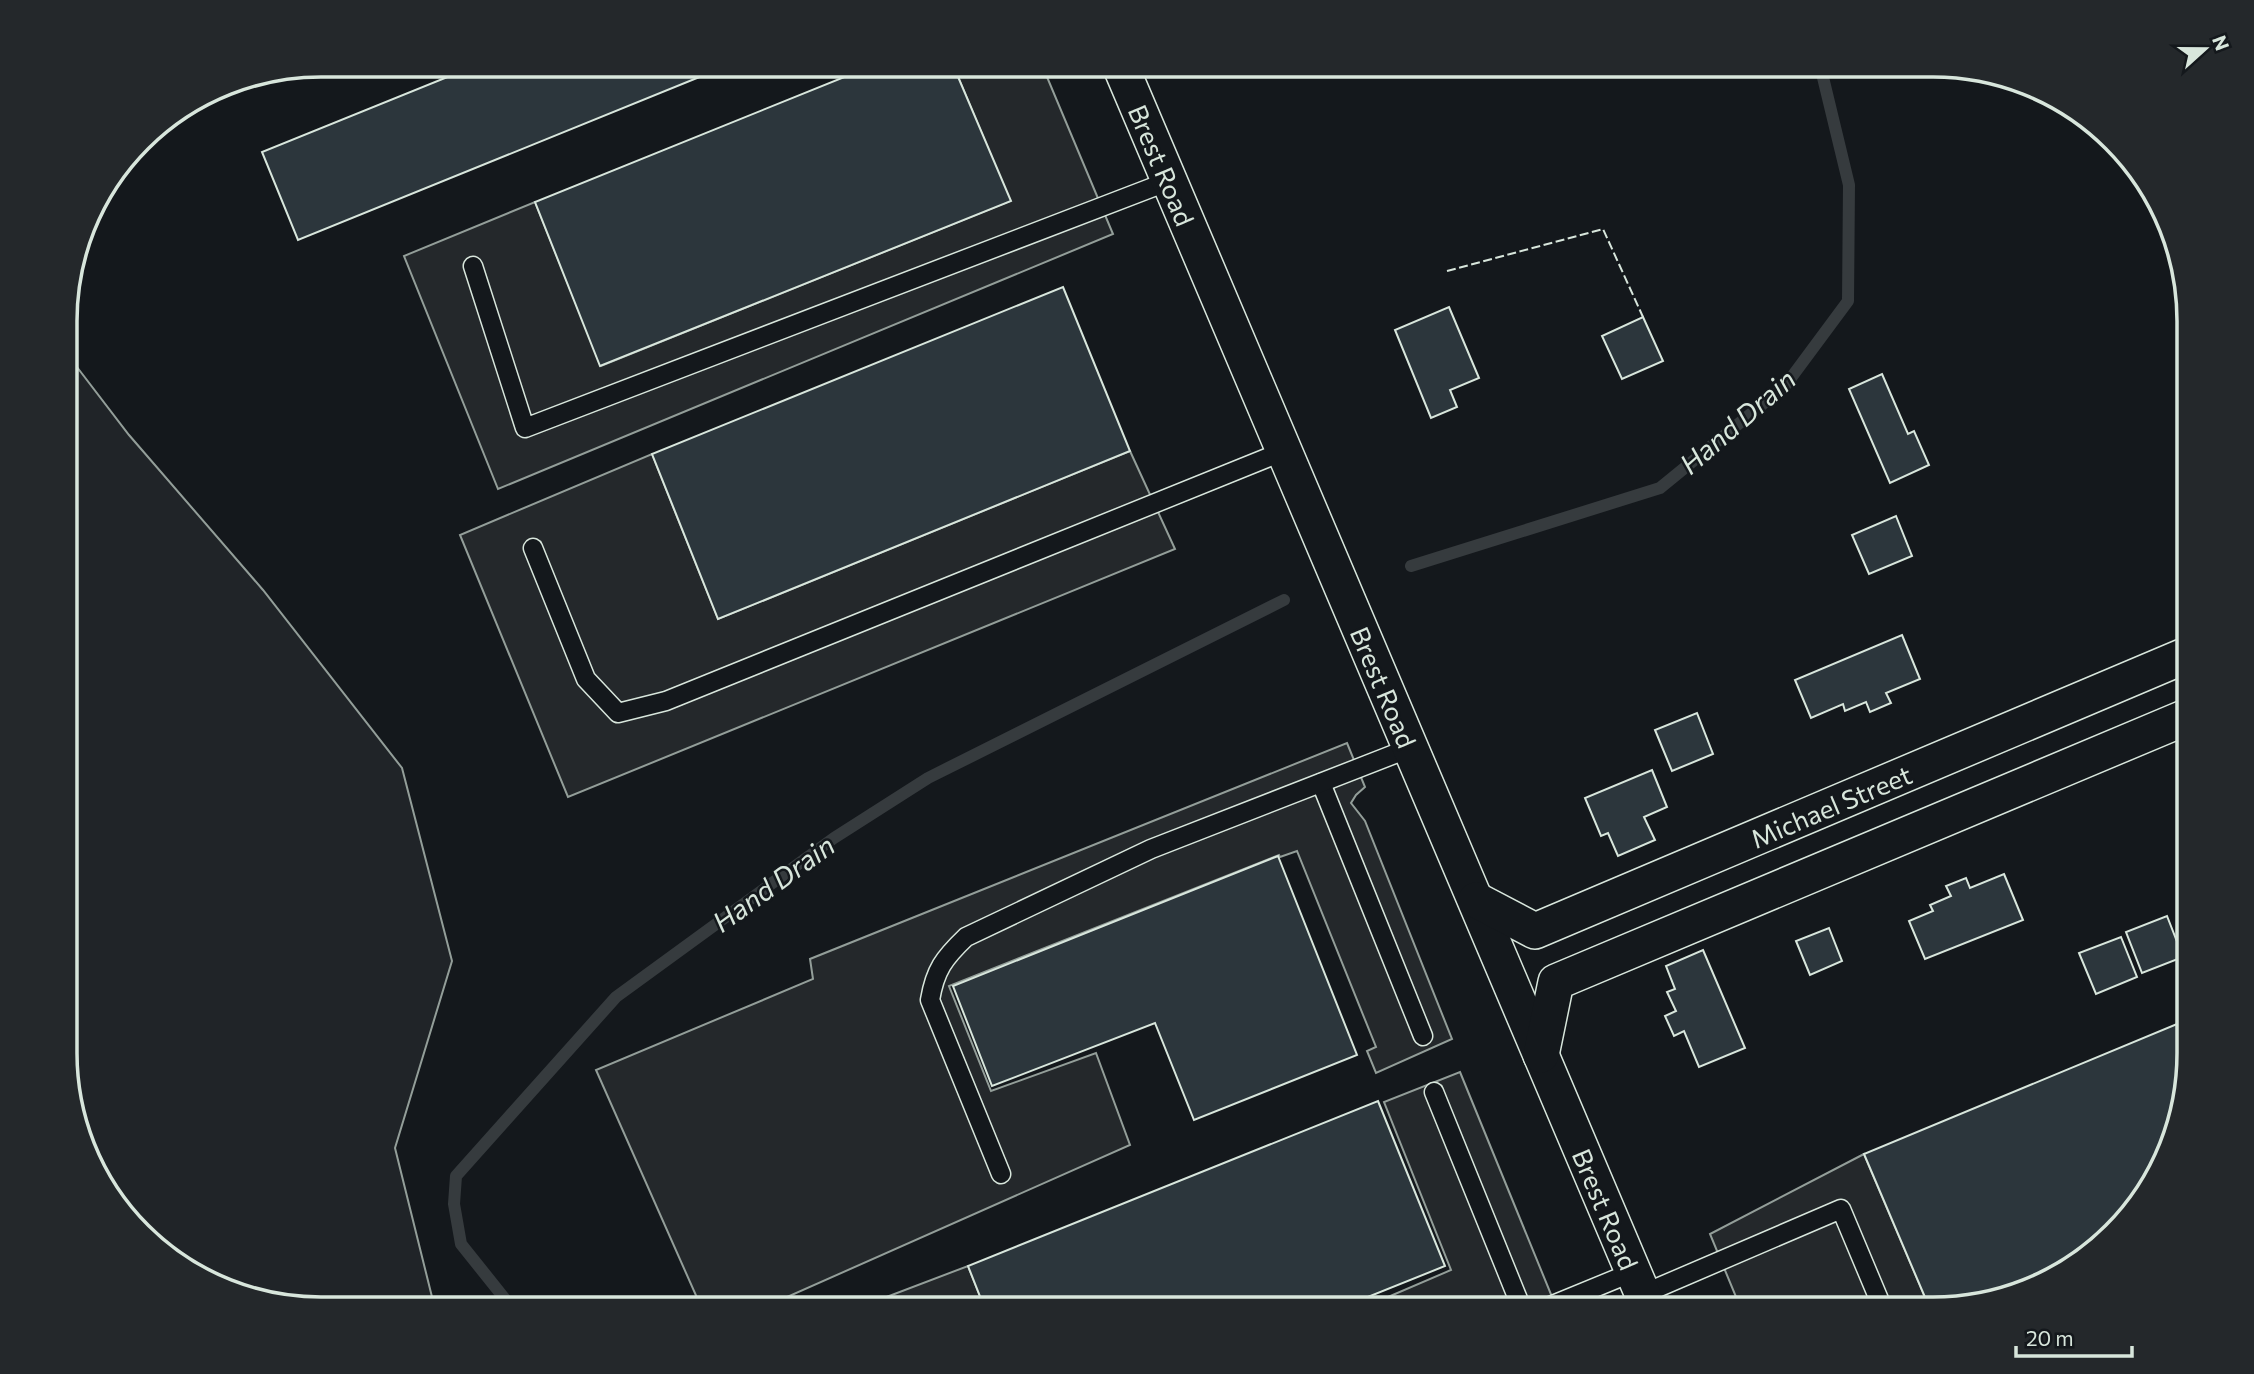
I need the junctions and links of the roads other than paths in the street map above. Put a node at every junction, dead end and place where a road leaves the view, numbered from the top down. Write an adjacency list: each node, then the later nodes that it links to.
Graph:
1 (1125, 77): 2 (street, Brest Road)
2 (1169, 181): 3 (lane); 4 (street, Brest Road)
3 (473, 266)
4 (1284, 452): 5 (lane); 8 (street, Brest Road)
5 (533, 548)
6 (2176, 660): 10 (street, Michael Street)
7 (2176, 721): 12 (street, Michael Street)
8 (1410, 748): 9 (lane); 10 (street, Brest Road)
9 (1321, 783): 11 (lane); 14 (lane)
10 (1476, 900): 12 (street, Brest Road)
11 (1423, 1036)
12 (1541, 1055): 15 (street, Brest Road)
13 (1434, 1092): 16 (lane)
14 (1001, 1174)
15 (1642, 1292): 17 (lane); 18 (lane)
16 (1517, 1296)
17 (1618, 1296)
18 (1877, 1296)

